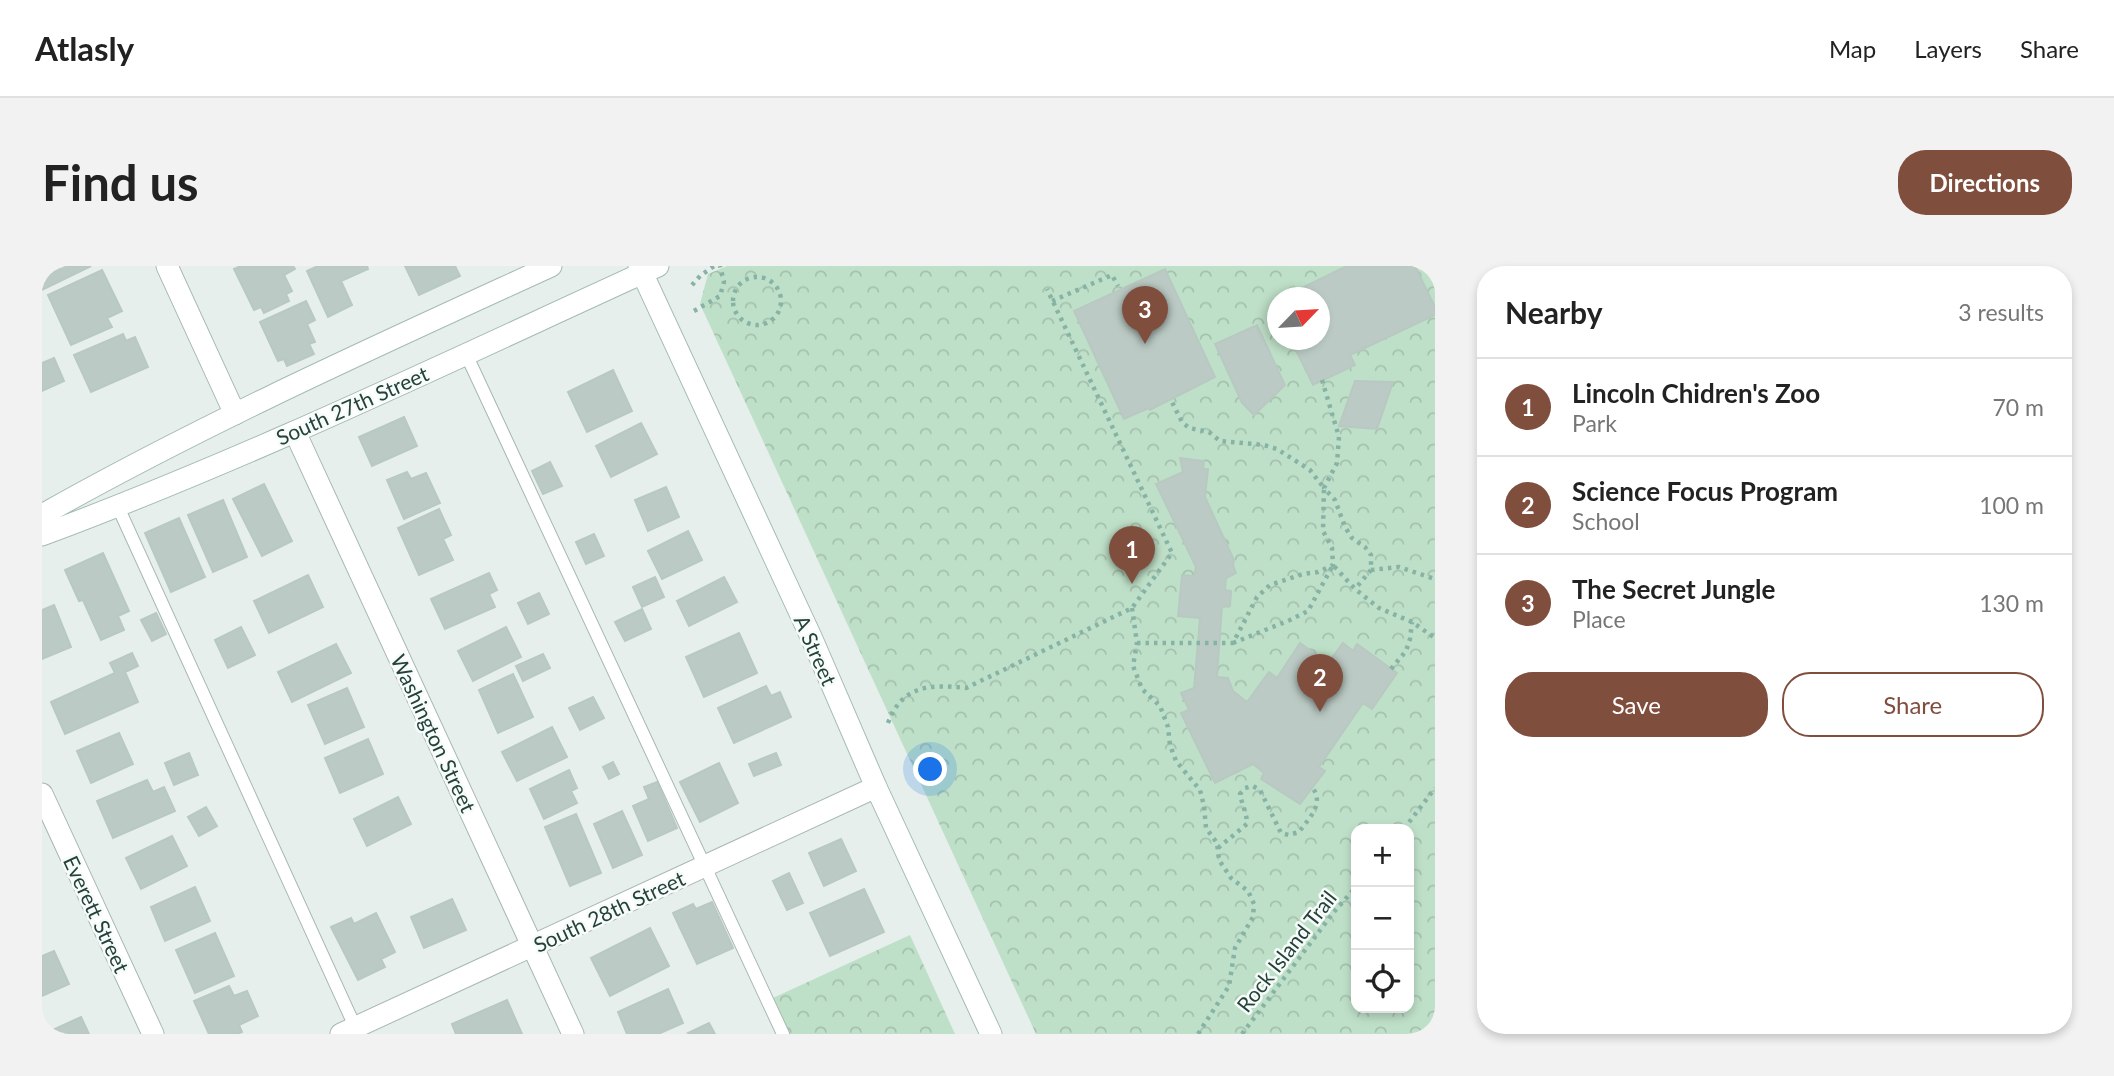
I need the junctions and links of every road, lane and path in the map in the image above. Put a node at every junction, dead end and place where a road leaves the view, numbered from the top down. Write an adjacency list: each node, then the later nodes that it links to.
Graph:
1 (167, 266): 16 (main road)
2 (551, 266): 16 (main road, South 27th Street)
3 (714, 266): 6 (path)
4 (720, 266): 8 (path)
5 (646, 268): 13 (main road, South 27th Street); 33 (main road, A Street)
6 (692, 285)
7 (1118, 286): 11 (path)
8 (723, 289): 10 (path); 12 (path)
9 (1047, 289): 11 (path)
10 (734, 293): 10 (path)
11 (1052, 301): 26 (path)
12 (694, 311)
13 (466, 354): 17 (main road, South 27th Street); 39 (lane)
14 (1322, 380): 18 (path)
15 (1171, 400): 18 (path)
16 (235, 414): 20 (main road, South 27th Street)
17 (295, 432): 19 (main road, South 27th Street); 41 (main road, Washington Street)
18 (1324, 488): 22 (path); 23 (path)
19 (118, 507): 21 (main road, South 27th Street); 42 (lane)
20 (42, 515)
21 (42, 535)
22 (1333, 565): 25 (path); 30 (path); 30 (path)
23 (1371, 570): 24 (path); 25 (path)
24 (1435, 579)
25 (1355, 589): 27 (path)
26 (1132, 608): 29 (path); 32 (path)
27 (1412, 622): 28 (path); 31 (path)
28 (1435, 638)
29 (1136, 643): 30 (path); 38 (path)
30 (1233, 643)
31 (1391, 669)
32 (888, 723)
33 (876, 787): 39 (main road, South 28th Street); 46 (main road, A Street)
34 (1312, 787): 38 (path)
35 (1435, 788): 37 (path)
36 (42, 794): 43 (main road, Everett Street)
37 (1408, 824)
38 (1218, 848): 47 (path)
39 (706, 866): 41 (main road, South 28th Street); 45 (lane)
40 (1351, 893): 48 (path, Rock Island Trail)
41 (532, 946): 42 (main road, South 28th Street); 44 (main road, Washington Street)
42 (352, 1032)
43 (152, 1034)
44 (573, 1034)
45 (783, 1034)
46 (991, 1034)
47 (1198, 1034)
48 (1242, 1034)

